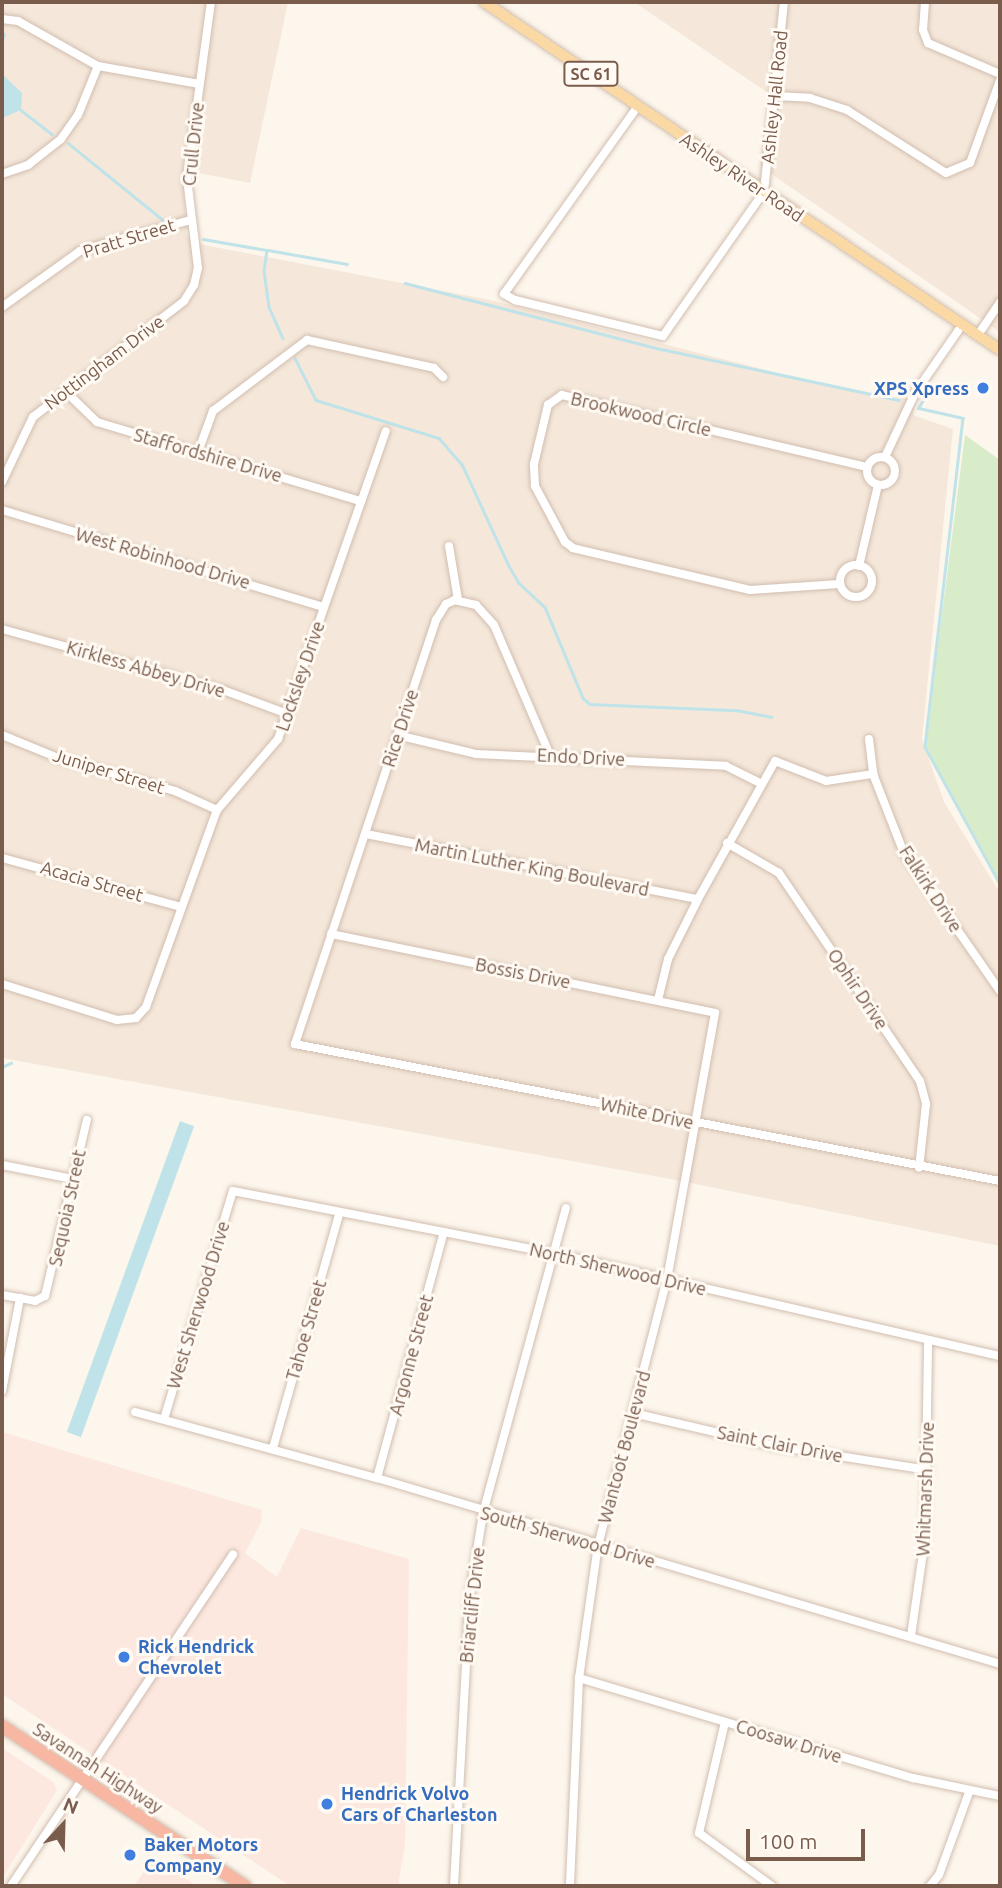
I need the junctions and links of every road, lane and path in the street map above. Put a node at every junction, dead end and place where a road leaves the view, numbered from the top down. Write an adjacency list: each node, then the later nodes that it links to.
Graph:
1 (211, 2): 9 (street, Crull Drive)
2 (484, 2): 11 (main road, Ashley River Road / SC 61)
3 (785, 2): 10 (street, Ashley Hall Road)
4 (925, 2): 7 (street)
5 (2, 19): 6 (street)
6 (98, 66): 9 (street); 12 (street)
7 (1000, 74)
8 (1000, 80): 10 (street)
9 (199, 84): 14 (street, Crull Drive)
10 (775, 96): 13 (street, Ashley Hall Road)
11 (638, 106): 13 (main road, Ashley River Road / SC 61); 13 (street)
12 (2, 174)
13 (764, 192): 18 (main road, Ashley River Road / SC 61)
14 (190, 220): 15 (street, Crull Drive); 17 (street, Pratt Street)
15 (194, 285): 22 (street, Nottingham Drive)
16 (1000, 302): 19 (street)
17 (2, 307)
18 (962, 325): 19 (main road, Ashley River Road / SC 61); 25 (street)
19 (978, 335): 20 (main road, Ashley River Road / SC 61)
20 (1000, 350)
21 (443, 377): 24 (street)
22 (66, 391): 24 (street, Staffordshire Drive); 27 (street, Nottingham Drive)
23 (386, 431): 29 (street, Locksley Drive)
24 (198, 452): 29 (street, Staffordshire Drive)
25 (885, 457): 26 (street); 28 (street)
26 (867, 467): 28 (street); 33 (street, Brookwood Circle)
27 (2, 482)
28 (878, 485): 32 (street)
29 (361, 501): 35 (street, Locksley Drive)
30 (2, 510): 35 (street, West Robinhood Drive)
31 (449, 546): 34 (street)
32 (859, 566): 33 (street); 33 (street)
33 (839, 584)
34 (458, 600): 39 (street, Rice Drive); 41 (street)
35 (324, 607): 37 (street, Locksley Drive)
36 (2, 629): 37 (street, Kirkless Abbey Drive)
37 (288, 714): 44 (street, Locksley Drive)
38 (2, 735): 44 (street, Juniper Street)
39 (397, 735): 41 (street, Endo Drive); 45 (street, Rice Drive)
40 (869, 739): 42 (street, Falkirk Drive)
41 (550, 755): 43 (street, Endo Drive)
42 (873, 774): 43 (street); 52 (street, Falkirk Drive)
43 (762, 784): 46 (street)
44 (217, 810): 49 (street, Locksley Drive)
45 (366, 834): 48 (street, Martin Luther King Boulevard); 50 (street, Rice Drive)
46 (727, 843): 48 (street); 59 (street, Ophir Drive)
47 (2, 858): 49 (street, Acacia Street)
48 (698, 899): 53 (street)
49 (181, 907): 51 (street, Locksley Drive)
50 (331, 934): 53 (street, Bossis Drive); 55 (street, Rice Drive)
51 (2, 984)
52 (1000, 991)
53 (658, 1000): 54 (street, Bossis Drive)
54 (715, 1013): 57 (street, Wantoot Boulevard)
55 (295, 1044): 57 (street, White Drive)
56 (86, 1120): 60 (street, Sequoia Street)
57 (694, 1123): 59 (street, White Drive); 67 (street, Wantoot Boulevard)
58 (2, 1165): 60 (street)
59 (919, 1168): 61 (street, White Drive)
60 (73, 1179): 69 (street, Sequoia Street)
61 (1000, 1181)
62 (233, 1191): 64 (street, North Sherwood Drive); 75 (street, West Sherwood Drive)
63 (566, 1209): 66 (street, Briarcliff Drive)
64 (340, 1212): 65 (street, North Sherwood Drive); 76 (street, Tahoe Street)
65 (444, 1232): 66 (street, North Sherwood Drive); 78 (street, Argonne Street)
66 (553, 1253): 67 (street, North Sherwood Drive); 79 (street, Briarcliff Drive)
67 (667, 1279): 70 (street, North Sherwood Drive); 74 (street, Wantoot Boulevard)
68 (2, 1295): 69 (street)
69 (20, 1298): 72 (street)
70 (928, 1340): 71 (street, North Sherwood Drive); 77 (street, Whitmarsh Drive)
71 (1000, 1356)
72 (2, 1391)
73 (135, 1412): 75 (street, South Sherwood Drive)
74 (633, 1413): 77 (street, Saint Clair Drive); 80 (street, Wantoot Boulevard)
75 (164, 1419): 76 (street, South Sherwood Drive)
76 (272, 1448): 78 (street, South Sherwood Drive)
77 (928, 1470): 82 (street, Whitmarsh Drive)
78 (377, 1478): 79 (street, South Sherwood Drive)
79 (483, 1513): 80 (street, South Sherwood Drive); 92 (street, Briarcliff Drive)
80 (598, 1545): 82 (street, South Sherwood Drive); 84 (street, Wantoot Boulevard)
81 (233, 1555): 87 (street)
82 (911, 1636): 83 (street, South Sherwood Drive)
83 (1000, 1664)
84 (579, 1678): 85 (street, Coosaw Drive); 93 (street, Wantoot Boulevard)
85 (725, 1722): 88 (street, Coosaw Drive); 94 (street)
86 (2, 1726): 87 (highway, Savannah Highway)
87 (83, 1778): 90 (street); 91 (highway, Savannah Highway)
88 (970, 1790): 89 (street, Coosaw Drive); 95 (street)
89 (1000, 1796)
90 (11, 1886)
91 (245, 1886)
92 (454, 1886)
93 (570, 1886)
94 (772, 1886)
95 (930, 1886)

